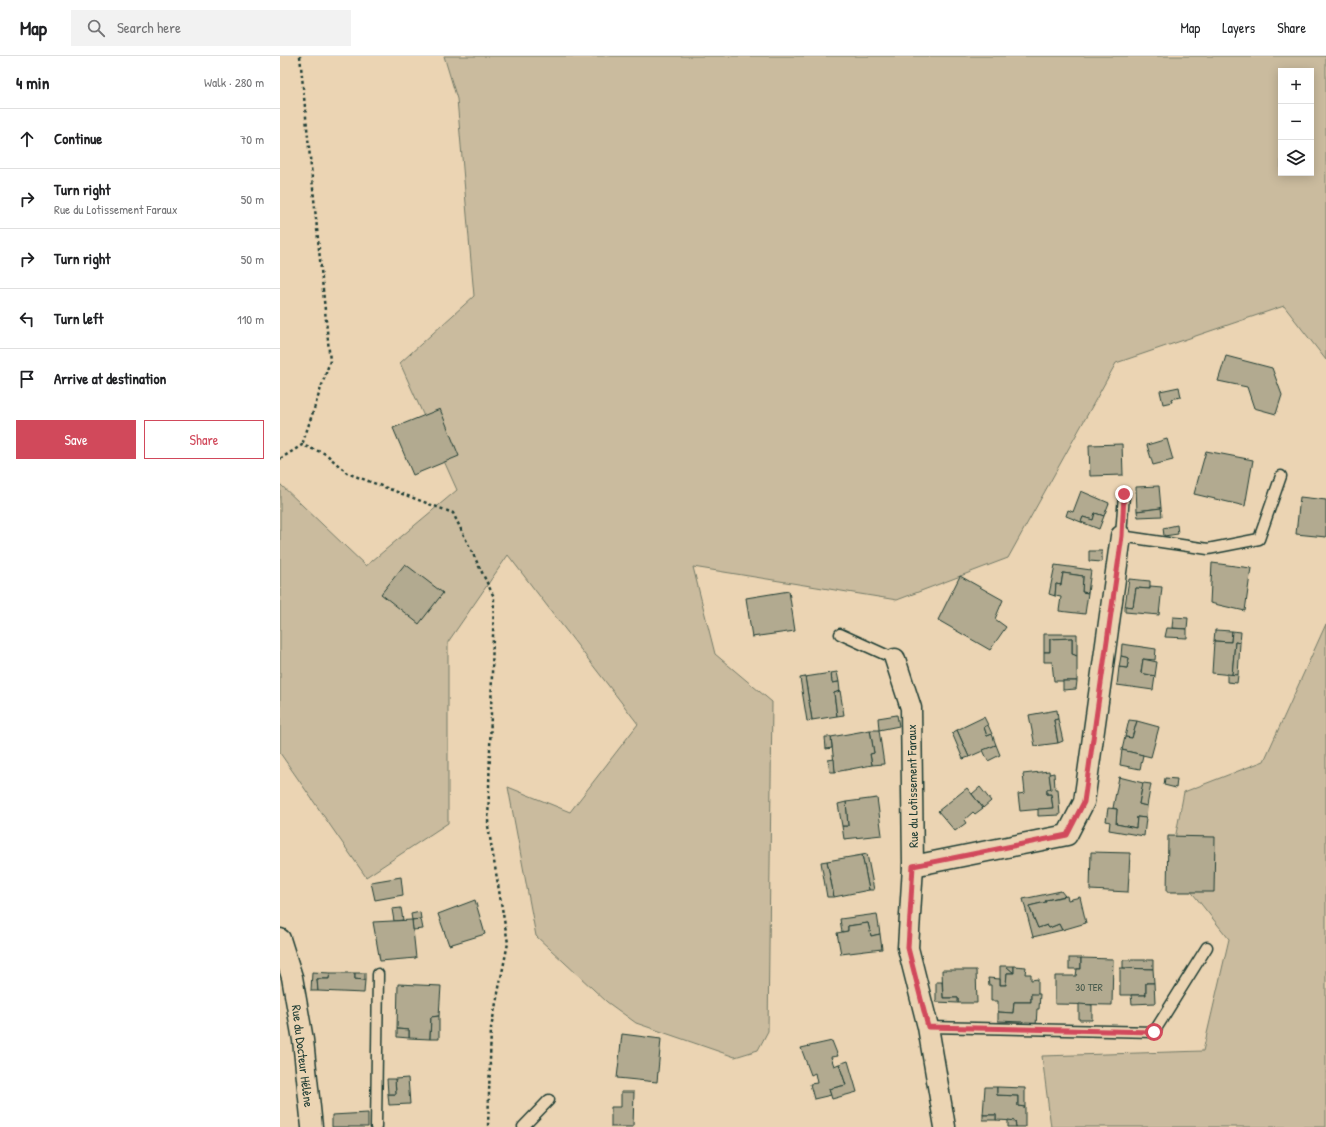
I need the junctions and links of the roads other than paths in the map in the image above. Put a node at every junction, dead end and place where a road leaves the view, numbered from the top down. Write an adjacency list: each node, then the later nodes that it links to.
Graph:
1 (1281, 476): 3 (lane)
2 (1124, 494): 3 (lane)
3 (1122, 536): 6 (street)
4 (840, 634): 5 (lane)
5 (895, 659): 6 (street, Rue du Lotissement Faraux)
6 (913, 866): 10 (street, Rue du Lotissement Faraux)
7 (280, 939): 12 (street, Rue du Docteur Hélène)
8 (1207, 947): 10 (lane)
9 (378, 974): 13 (lane)
10 (928, 1027): 15 (street, Rue du Lotissement Faraux)
11 (549, 1100): 14 (lane)
12 (312, 1127)
13 (376, 1127)
14 (523, 1127)
15 (945, 1127)

